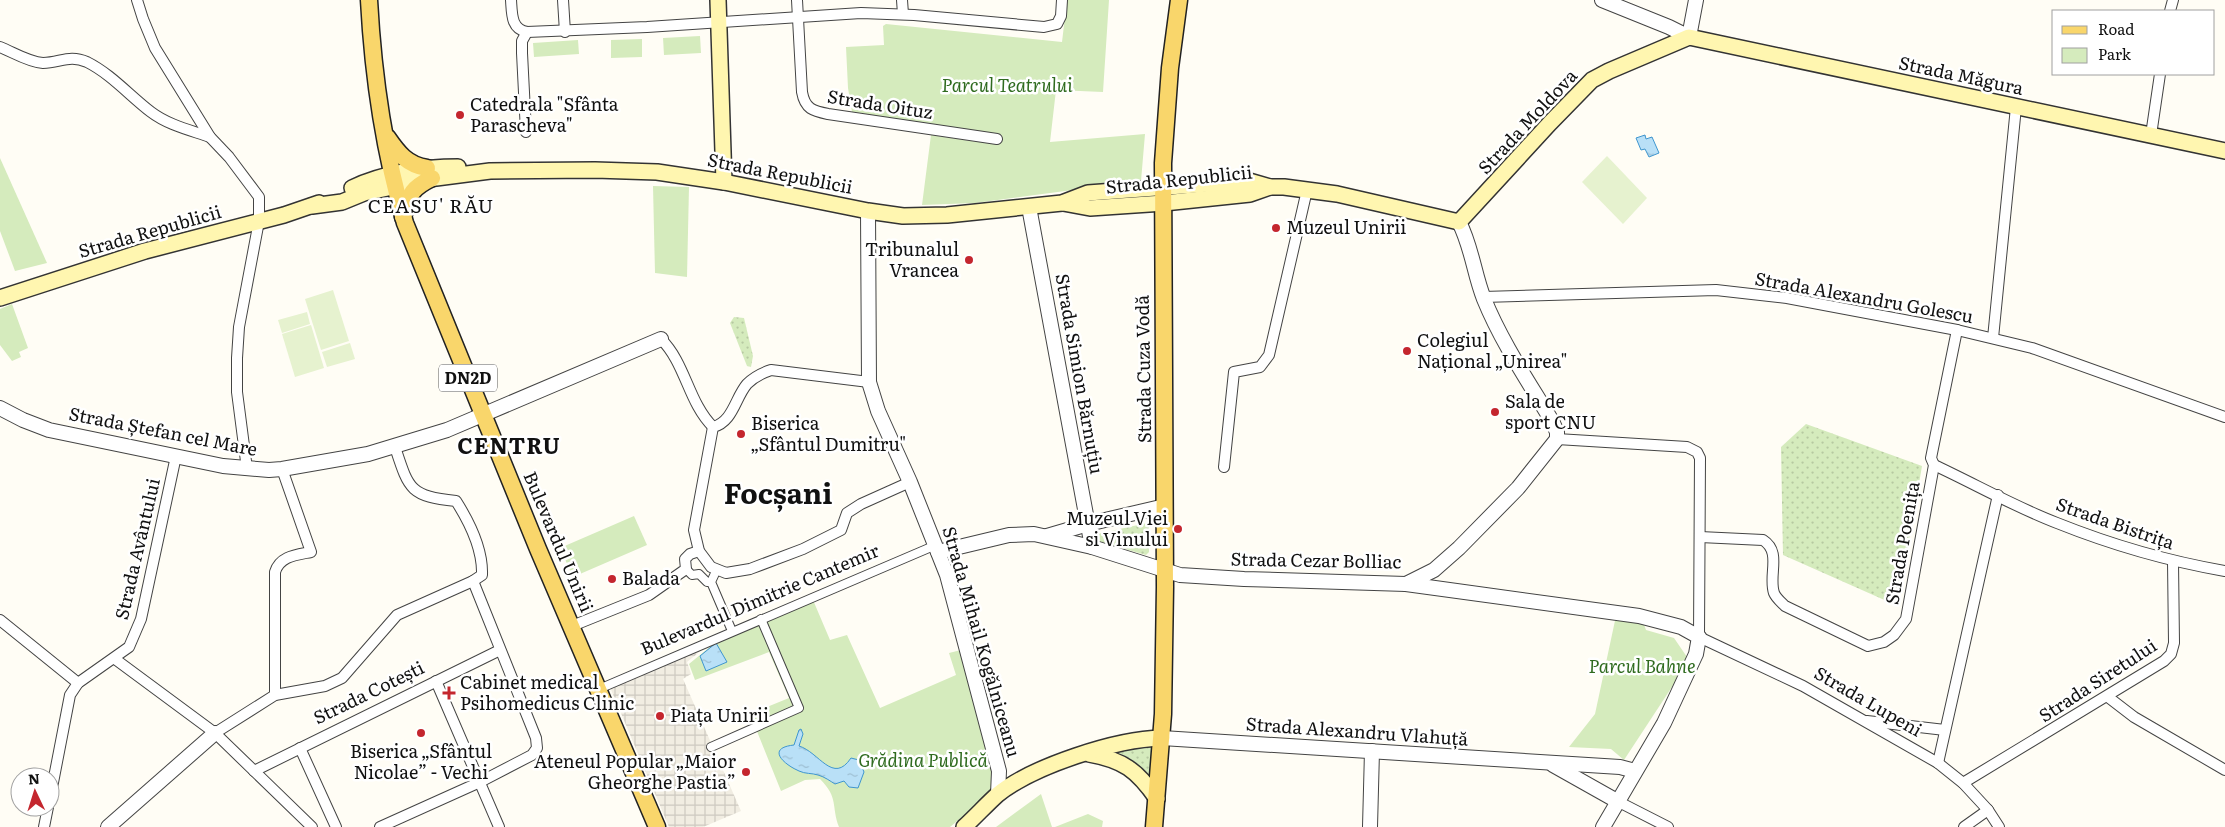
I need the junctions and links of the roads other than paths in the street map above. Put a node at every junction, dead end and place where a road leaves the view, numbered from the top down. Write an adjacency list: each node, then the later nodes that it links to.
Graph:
1 (138, 0): 24 (street)
2 (369, 0): 22 (main road, Bulevardul Unirii)
3 (511, 0): 15 (street)
4 (563, 0): 16 (street)
5 (718, 0): 14 (main road)
6 (797, 0): 13 (street, Strada Oituz)
7 (902, 0): 12 (street)
8 (1062, 0): 12 (street)
9 (1179, 0): 30 (main road, Strada Cuza Vodă)
10 (1602, 0): 17 (street)
11 (1696, 0): 17 (street)
12 (903, 14): 13 (street)
13 (798, 18): 14 (street); 25 (street, Strada Oituz)
14 (718, 23): 16 (street); 29 (main road)
15 (527, 32): 16 (street); 21 (street)
16 (565, 32)
17 (1689, 37): 20 (main road, Strada Măgura); 39 (main road, Strada Moldova)
18 (0, 47): 24 (street)
19 (2160, 75): 23 (street)
20 (2016, 107): 23 (main road, Strada Măgura); 43 (street)
21 (526, 132)
22 (384, 133): 27 (main road); 28 (main road, Bulevardul Unirii)
23 (2151, 135): 26 (main road, Strada Măgura)
24 (210, 137): 38 (street)
25 (997, 139)
26 (2225, 151)
27 (430, 173): 28 (main road, Strada Republicii); 29 (main road, Strada Republicii); 37 (main road)
28 (393, 180): 37 (main road, Bulevardul Unirii); 38 (main road, Strada Republicii)
29 (724, 182): 36 (main road, Strada Republicii)
30 (1164, 186): 31 (main road, Strada Republicii); 33 (main road, Strada Republicii); 34 (main road, Strada Cuza Vodă)
31 (1270, 187): 32 (main road, Strada Republicii); 34 (main road, Strada Republicii)
32 (1307, 190): 39 (main road, Strada Republicii); 54 (street)
33 (1062, 203): 34 (main road, Strada Republicii); 35 (main road, Strada Republicii)
34 (1164, 203): 59 (main road, Strada Cuza Vodă)
35 (1029, 207): 36 (main road, Strada Republicii); 60 (street, Strada Simion Bărnuțiu)
36 (868, 211): 45 (street, Strada Mihail Kogălniceanu)
37 (403, 217): 47 (main road, Bulevardul Unirii / DN2D)
38 (258, 221): 41 (main road, Strada Republicii); 55 (street)
39 (1459, 222): 40 (street)
40 (1483, 297): 42 (street, Strada Alexandru Golescu); 50 (street)
41 (0, 298)
42 (1957, 330): 43 (street, Strada Alexandru Golescu); 53 (street, Strada Poenița)
43 (1993, 338): 48 (street, Strada Alexandru Golescu)
44 (661, 339): 47 (street, Strada Ștefan cel Mare); 49 (street)
45 (869, 382): 49 (street); 57 (street, Strada Mihail Kogălniceanu)
46 (0, 408): 52 (street, Strada Ștefan cel Mare)
47 (483, 415): 51 (street, Strada Ștefan cel Mare); 76 (main road, Bulevardul Unirii / DN2D)
48 (2225, 417)
49 (713, 427): 65 (street)
50 (1557, 439): 62 (street); 73 (street, Strada Cezar Bolliac)
51 (395, 447): 56 (street, Strada Ștefan cel Mare); 71 (street)
52 (176, 456): 55 (street, Strada Ștefan cel Mare); 80 (street, Strada Avântului)
53 (1934, 464): 58 (street, Strada Poenița); 62 (street, Strada Poenița)
54 (1224, 467)
55 (247, 469): 56 (street, Strada Ștefan cel Mare)
56 (282, 469): 84 (street)
57 (910, 482): 64 (street, Strada Mihail Kogălniceanu); 68 (street)
58 (1998, 495): 66 (street, Strada Bistrița); 87 (street)
59 (1165, 506): 60 (street, Bulevardul Dimitrie Cantemir); 69 (main road, Strada Cuza Vodă)
60 (1088, 524): 61 (street, Bulevardul Dimitrie Cantemir); 63 (street, Strada Simion Bărnuțiu)
61 (1047, 536): 63 (street, Bulevardul Dimitrie Cantemir); 64 (street, Bulevardul Dimitrie Cantemir)
62 (1700, 537): 78 (street)
63 (1092, 547): 69 (street, Bulevardul Dimitrie Cantemir)
64 (937, 549): 74 (street, Bulevardul Dimitrie Cantemir); 102 (street, Strada Mihail Kogălniceanu)
65 (698, 551): 67 (street); 68 (street)
66 (2173, 562): 70 (street, Strada Bistrița); 85 (street, Strada Siretului)
67 (686, 569): 72 (street); 76 (street)
68 (716, 569): 72 (street)
69 (1165, 571): 73 (street, Strada Cezar Bolliac); 89 (main road, Strada Cuza Vodă)
70 (2225, 571)
71 (473, 581): 79 (street); 84 (street)
72 (711, 582): 77 (street)
73 (1406, 584): 78 (street, Strada Lupeni)
74 (761, 619): 77 (street, Bulevardul Dimitrie Cantemir); 90 (street)
75 (0, 620): 82 (street)
76 (572, 626): 83 (main road, Bulevardul Unirii / DN2D)
77 (732, 631): 83 (street, Bulevardul Dimitrie Cantemir)
78 (1699, 637): 86 (street, Strada Lupeni); 99 (street)
79 (500, 650): 81 (street, Strada Cotești); 100 (street)
80 (115, 659): 82 (street, Strada Avântului); 88 (street)
81 (436, 681): 91 (street, Strada Cotești); 100 (street)
82 (78, 683): 96 (street)
83 (599, 689): 111 (main road, Bulevardul Unirii / DN2D)
84 (275, 695): 88 (street)
85 (2108, 697): 97 (street); 101 (street, Strada Siretului)
86 (1862, 720): 87 (street); 94 (street, Strada Lupeni)
87 (1945, 730): 94 (street)
88 (215, 733): 98 (street); 106 (street)
89 (1162, 738): 92 (street, Strada Alexandru Vlahuță); 93 (main road); 103 (main road, Strada Cuza Vodă)
90 (712, 747)
91 (300, 748): 98 (street, Strada Cotești); 108 (street)
92 (1372, 751): 95 (street, Strada Alexandru Vlahuță); 114 (street)
93 (1085, 754): 102 (main road); 103 (main road)
94 (1938, 763): 101 (street, Strada Lupeni)
95 (1550, 764): 99 (street, Strada Alexandru Vlahuță); 104 (street, Strada Alexandru Vlahuță)
96 (56, 767)
97 (2225, 770)
98 (254, 771): 107 (street)
99 (1635, 771): 104 (street)
100 (480, 782): 109 (street); 110 (street)
101 (1963, 783): 105 (street, Strada Lupeni)
102 (998, 794): 112 (main road)
103 (1157, 799): 113 (main road, Strada Cuza Vodă)
104 (1617, 801): 115 (street); 116 (street)
105 (1988, 810): 117 (street); 118 (street, Strada Lupeni)
106 (108, 827)
107 (312, 827)
108 (336, 827)
109 (380, 827)
110 (500, 827)
111 (658, 827)
112 (964, 827)
113 (1154, 827)
114 (1370, 827)
115 (1603, 827)
116 (1668, 827)
117 (1964, 827)
118 (1999, 827)

